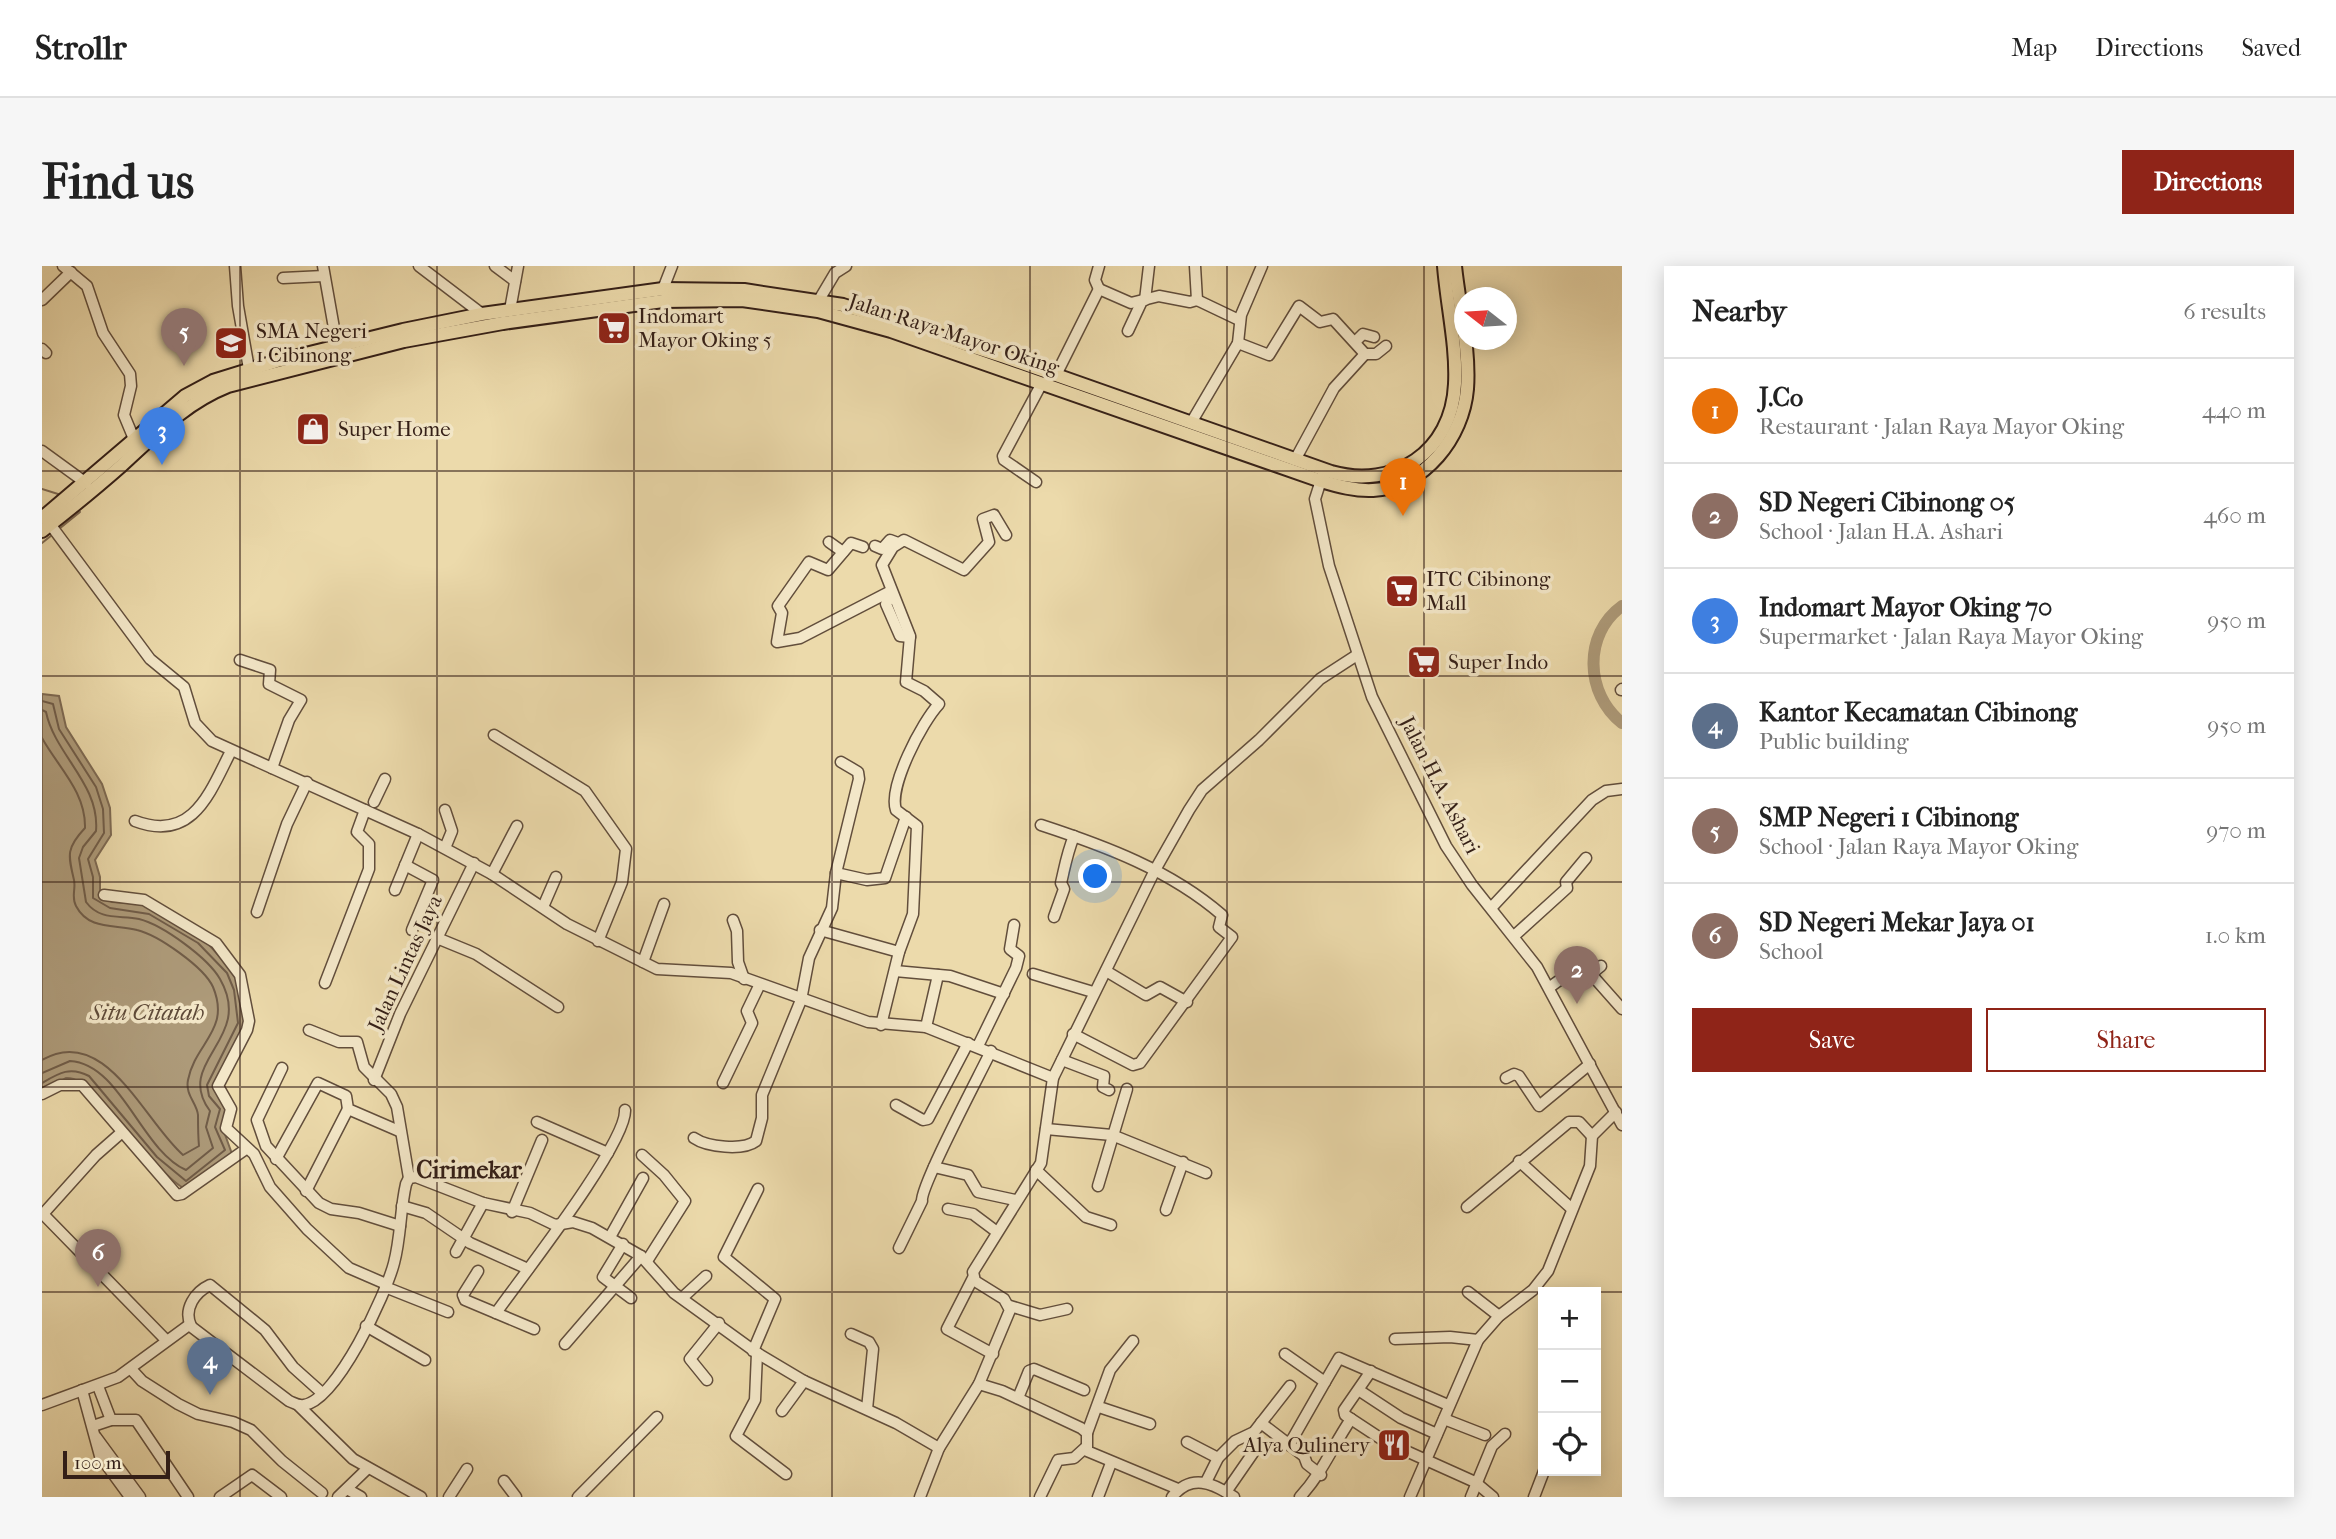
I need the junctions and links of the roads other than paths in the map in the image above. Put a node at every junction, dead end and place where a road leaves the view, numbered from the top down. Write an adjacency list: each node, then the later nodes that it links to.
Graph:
1 (235, 266): 35 (street)
2 (419, 266): 25 (street)
3 (495, 266): 16 (street)
4 (518, 266): 16 (street)
5 (671, 266): 17 (street)
6 (846, 266): 20 (street)
7 (1099, 266): 18 (street)
8 (1149, 266): 21 (street)
9 (1195, 266): 22 (street)
10 (1262, 266): 26 (street)
11 (1444, 266): 43 (main road, Jalan Raya Mayor Oking)
12 (1455, 266): 43 (main road, Jalan Raya Mayor Oking)
13 (67, 269): 19 (street); 40 (street)
14 (324, 271): 15 (street); 31 (street)
15 (283, 278)
16 (515, 281): 23 (street)
17 (663, 289): 20 (main road, Jalan Raya Mayor Oking); 24 (main road, Jalan Raya Mayor Oking)
18 (1099, 289): 21 (street); 36 (street)
19 (42, 300)
20 (819, 300): 34 (main road, Jalan Raya Mayor Oking)
21 (1144, 300): 22 (street); 27 (street)
22 (1197, 300): 26 (street)
23 (510, 310): 24 (main road, Jalan Raya Mayor Oking); 25 (main road, Jalan Raya Mayor Oking)
24 (533, 313): 34 (main road, Jalan Raya Mayor Oking); 46 (main road, Jalan Raya Mayor Oking)
25 (482, 314): 31 (main road, Jalan Raya Mayor Oking)
26 (1239, 320): 30 (street)
27 (1128, 331)
28 (1374, 337): 29 (street)
29 (1355, 342): 30 (street); 33 (street)
30 (1238, 343): 39 (street)
31 (337, 345): 35 (main road, Jalan Raya Mayor Oking)
32 (1386, 346): 33 (street)
33 (1365, 354): 42 (street)
34 (981, 355): 36 (main road, Jalan Raya Mayor Oking); 37 (main road, Jalan Raya Mayor Oking)
35 (249, 369): 40 (main road, Jalan Raya Mayor Oking)
36 (1056, 375): 38 (main road, Jalan Raya Mayor Oking)
37 (1042, 383): 38 (main road, Jalan Raya Mayor Oking); 44 (street)
38 (1167, 421): 39 (main road, Jalan Raya Mayor Oking); 43 (main road, Jalan Raya Mayor Oking)
39 (1191, 424): 42 (main road, Jalan Raya Mayor Oking)
40 (134, 439): 45 (main road, Jalan Raya Mayor Oking)
41 (42, 451): 45 (street)
42 (1294, 460): 43 (main road, Jalan Raya Mayor Oking)
43 (1323, 476): 54 (street, Jalan H.A. Ashari)
44 (1035, 482)
45 (86, 483): 46 (main road, Jalan Raya Mayor Oking)
46 (49, 525): 57 (street)
47 (1006, 535): 49 (street)
48 (830, 542): 52 (street)
49 (898, 543): 51 (street); 53 (street)
50 (863, 547): 52 (street)
51 (876, 547)
52 (843, 552): 53 (street)
53 (891, 592): 65 (street)
54 (1357, 655): 75 (street); 83 (street, Jalan H.A. Ashari)
55 (240, 660): 59 (street)
56 (494, 734): 92 (street)
57 (231, 751): 59 (street); 66 (street)
58 (841, 762): 76 (street)
59 (272, 768): 61 (street)
60 (385, 779): 63 (street)
61 (307, 782): 63 (street); 84 (street)
62 (1622, 789): 83 (street)
63 (371, 807): 69 (street); 102 (street)
64 (445, 810): 71 (street)
65 (906, 817): 76 (street); 93 (street)
66 (135, 821)
67 (1041, 825): 70 (street)
68 (517, 826): 77 (street)
69 (418, 834): 71 (street); 74 (street)
70 (1074, 836): 75 (street); 85 (street)
71 (445, 848): 73 (street)
72 (1586, 858): 90 (street)
73 (474, 863): 77 (street); 91 (street, Jalan Lintas Jaya)
74 (405, 865): 79 (street); 88 (street)
75 (1155, 870): 97 (street); 108 (street)
76 (836, 873): 89 (street)
77 (492, 874): 82 (street)
78 (556, 877): 82 (street)
79 (396, 890)
80 (104, 895): 140 (street)
81 (664, 904): 94 (street)
82 (543, 907): 92 (street)
83 (1492, 907): 90 (street, Jalan H.A. Ashari)
84 (257, 912)
85 (1054, 916)
86 (733, 920): 101 (street)
87 (1014, 925): 106 (street)
88 (412, 930)
89 (820, 930): 93 (street); 107 (street)
90 (1514, 936): 104 (street, Jalan H.A. Ashari)
91 (437, 939): 109 (street); 122 (street, Jalan Lintas Jaya)
92 (598, 941): 94 (street)
93 (899, 952): 96 (street)
94 (643, 962): 101 (street)
95 (1601, 966): 99 (street)
96 (895, 971): 100 (street); 111 (street)
97 (1106, 971): 105 (street); 108 (street)
98 (1033, 974): 105 (street)
99 (1591, 974): 104 (street); 110 (street)
100 (938, 975): 106 (street); 112 (street)
101 (744, 979): 103 (street)
102 (325, 983)
103 (759, 986): 107 (street); 123 (street)
104 (1550, 987): 118 (street, Jalan H.A. Ashari)
105 (1093, 992): 114 (street)
106 (1004, 994): 115 (street)
107 (801, 1000): 111 (street); 138 (street)
108 (1187, 1003): 114 (street)
109 (558, 1007)
110 (1622, 1009)
111 (880, 1025): 112 (street)
112 (926, 1027): 115 (street)
113 (309, 1030): 122 (street)
114 (1073, 1034): 117 (street)
115 (973, 1044): 116 (street); 127 (street)
116 (991, 1052): 121 (street); 146 (street)
117 (1062, 1060): 121 (street); 125 (street)
118 (1590, 1064): 120 (street); 130 (street, Jalan H.A. Ashari)
119 (282, 1068): 143 (street)
120 (1506, 1077)
121 (1053, 1078): 133 (street)
122 (374, 1080): 149 (street)
123 (723, 1083)
124 (1127, 1089): 136 (street)
125 (1109, 1090)
126 (42, 1094): 135 (street)
127 (896, 1105)
128 (348, 1110): 134 (street); 143 (street); 153 (street)
129 (625, 1110): 141 (street)
130 (1616, 1112): 132 (street, Jalan H.A. Ashari); 137 (street)
131 (537, 1122): 141 (street)
132 (1622, 1125)
133 (1046, 1129): 136 (street); 147 (street)
134 (399, 1131)
135 (121, 1133): 140 (street); 162 (street)
136 (1112, 1135): 145 (street); 151 (street)
137 (1592, 1136): 144 (street); 159 (street)
138 (694, 1138)
139 (542, 1140): 161 (street)
140 (246, 1149): 177 (street)
141 (608, 1153): 165 (street)
142 (642, 1156): 172 (street)
143 (276, 1159): 153 (street)
144 (1519, 1161): 157 (street); 159 (street)
145 (1183, 1162): 148 (street); 160 (street)
146 (934, 1167): 154 (street); 170 (street)
147 (1037, 1170): 154 (street); 163 (street)
148 (1206, 1172)
149 (409, 1178): 155 (street); 156 (street)
150 (643, 1178): 167 (street)
151 (1098, 1186)
152 (758, 1189): 197 (street)
153 (306, 1191): 164 (street)
154 (1016, 1200): 166 (street)
155 (483, 1203): 161 (street); 168 (street)
156 (402, 1206): 164 (street); 168 (street)
157 (1467, 1206)
158 (948, 1209): 166 (street)
159 (1572, 1209): 186 (street)
160 (1166, 1210)
161 (512, 1212): 165 (street)
162 (43, 1214): 193 (street)
163 (1111, 1225)
164 (400, 1226): 177 (street)
165 (558, 1226): 167 (street); 173 (street)
166 (997, 1232): 176 (street)
167 (610, 1237): 169 (street)
168 (463, 1238): 171 (street); 173 (street)
169 (623, 1244): 172 (street); 178 (street)
170 (899, 1248)
171 (456, 1252)
172 (644, 1259): 178 (street); 181 (street)
173 (528, 1269): 185 (street)
174 (478, 1271): 185 (street)
175 (706, 1276): 181 (street)
176 (973, 1278): 182 (street); 198 (street)
177 (385, 1286): 184 (street); 189 (street)
178 (613, 1287): 180 (street); 196 (street)
179 (1468, 1292): 186 (street)
180 (631, 1298)
181 (682, 1298): 187 (street)
182 (1010, 1306): 183 (street); 198 (street)
183 (1067, 1309)
184 (448, 1312)
185 (496, 1312): 190 (street)
186 (1499, 1316): 194 (street)
187 (719, 1323): 197 (street); 203 (street)
188 (191, 1326): 193 (street); 212 (street); 215 (street)
189 (366, 1326): 200 (street); 212 (street)
190 (534, 1329)
191 (851, 1334): 218 (street)
192 (1395, 1339): 194 (street)
193 (166, 1340): 201 (street)
194 (1478, 1340): 216 (street)
195 (1133, 1341): 217 (street)
196 (565, 1344)
197 (755, 1352): 204 (street); 242 (street)
198 (993, 1354): 207 (street)
199 (1285, 1354): 205 (street)
200 (425, 1360)
201 (131, 1368): 206 (street); 248 (street)
202 (1371, 1371): 205 (street); 211 (street); 216 (street)
203 (707, 1380)
204 (804, 1381): 218 (street); 219 (street)
205 (1325, 1382): 233 (street)
206 (101, 1384): 209 (street); 223 (street)
207 (979, 1384): 213 (street); 234 (street)
208 (1290, 1386): 224 (street)
209 (82, 1390): 214 (street); 226 (street)
210 (1084, 1390): 213 (street)
211 (1360, 1391): 221 (street); 228 (street)
212 (322, 1393): 215 (street)
213 (1018, 1398): 227 (street)
214 (42, 1405)
215 (298, 1405): 240 (street)
216 (1448, 1405): 222 (street)
217 (1099, 1406): 225 (street); 227 (street)
218 (867, 1409): 234 (street)
219 (782, 1411)
220 (657, 1416): 261 (street)
221 (1351, 1419): 238 (street); 243 (street)
222 (1444, 1419): 228 (street); 230 (street)
223 (111, 1420): 226 (street); 254 (street)
224 (1261, 1423): 233 (street); 237 (street)
225 (1150, 1424)
226 (93, 1426): 231 (street)
227 (1087, 1433): 235 (street)
228 (1437, 1434): 238 (street)
229 (1505, 1434): 247 (street)
230 (1485, 1435)
231 (96, 1437): 252 (street); 253 (street)
232 (1187, 1442): 237 (street)
233 (1289, 1445): 243 (street)
234 (939, 1448): 262 (street)
235 (1085, 1448): 239 (street); 263 (street)
236 (1253, 1453): 251 (street)
237 (1218, 1458): 246 (street)
238 (1426, 1461): 247 (street); 266 (street)
239 (1111, 1463): 250 (street); 264 (street)
240 (367, 1469): 249 (street); 258 (street)
241 (467, 1469): 259 (street)
242 (786, 1474)
243 (1321, 1475): 265 (street)
244 (1542, 1476): 269 (street)
245 (503, 1481): 260 (street)
246 (1206, 1482): 250 (street); 251 (street)
247 (1475, 1482): 267 (street); 268 (street)
248 (323, 1493)
249 (342, 1493): 257 (street)
250 (1175, 1493)
251 (1230, 1494)
252 (130, 1497)
253 (140, 1497)
254 (188, 1497)
255 (220, 1497): 256 (street)
256 (281, 1497)
257 (361, 1497)
258 (421, 1497)
259 (449, 1497)
260 (516, 1497)
261 (578, 1497)
262 (920, 1497)
263 (1040, 1497)
264 (1098, 1497)
265 (1300, 1497)
266 (1410, 1497)
267 (1471, 1497)
268 (1493, 1497)
269 (1534, 1497)

